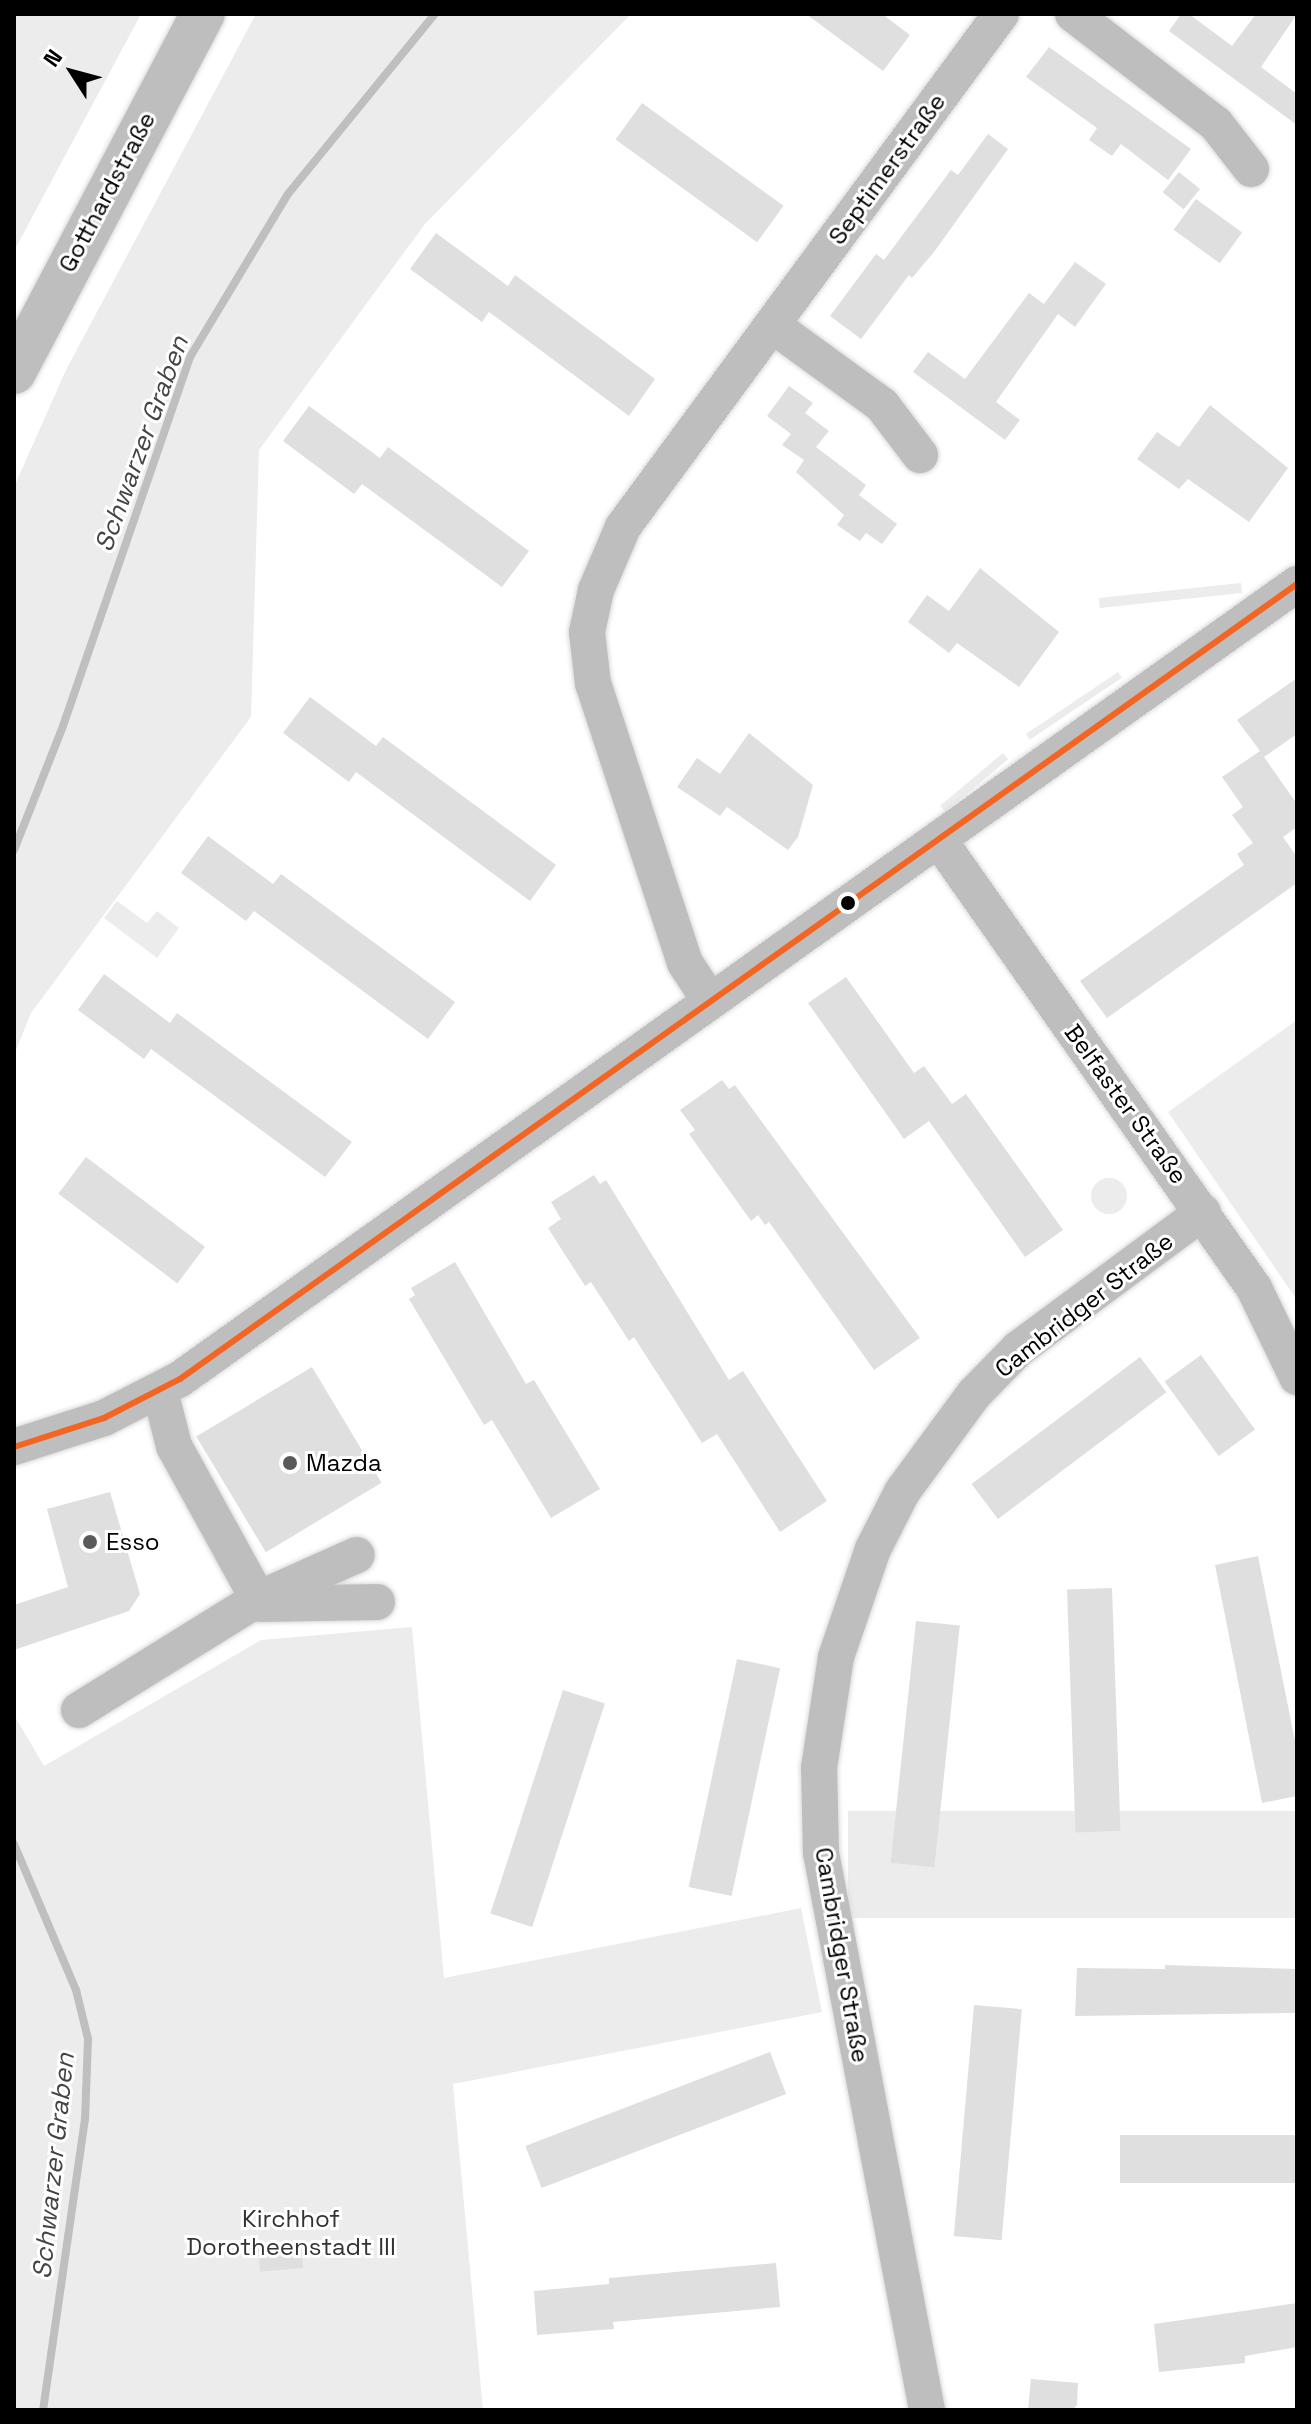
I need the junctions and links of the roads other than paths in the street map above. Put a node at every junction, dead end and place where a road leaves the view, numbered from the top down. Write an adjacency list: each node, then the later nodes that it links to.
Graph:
1 (203, 14): 6 (main road, Gotthardstraße)
2 (1001, 14): 5 (street, Septimerstraße)
3 (1073, 14): 4 (street)
4 (1251, 169)
5 (772, 325): 7 (street); 10 (street, Septimerstraße)
6 (14, 372)
7 (920, 455)
8 (1297, 584): 9 (street)
9 (939, 840): 10 (street); 11 (street, Belfaster Straße)
10 (710, 1001): 13 (street)
11 (1203, 1212): 12 (street, Belfaster Straße); 19 (street, Cambridger Straße)
12 (1297, 1377)
13 (160, 1391): 14 (street); 16 (street)
14 (14, 1447)
15 (357, 1555): 16 (street)
16 (258, 1599): 17 (street); 18 (street)
17 (377, 1602)
18 (79, 1710)
19 (927, 2410)

